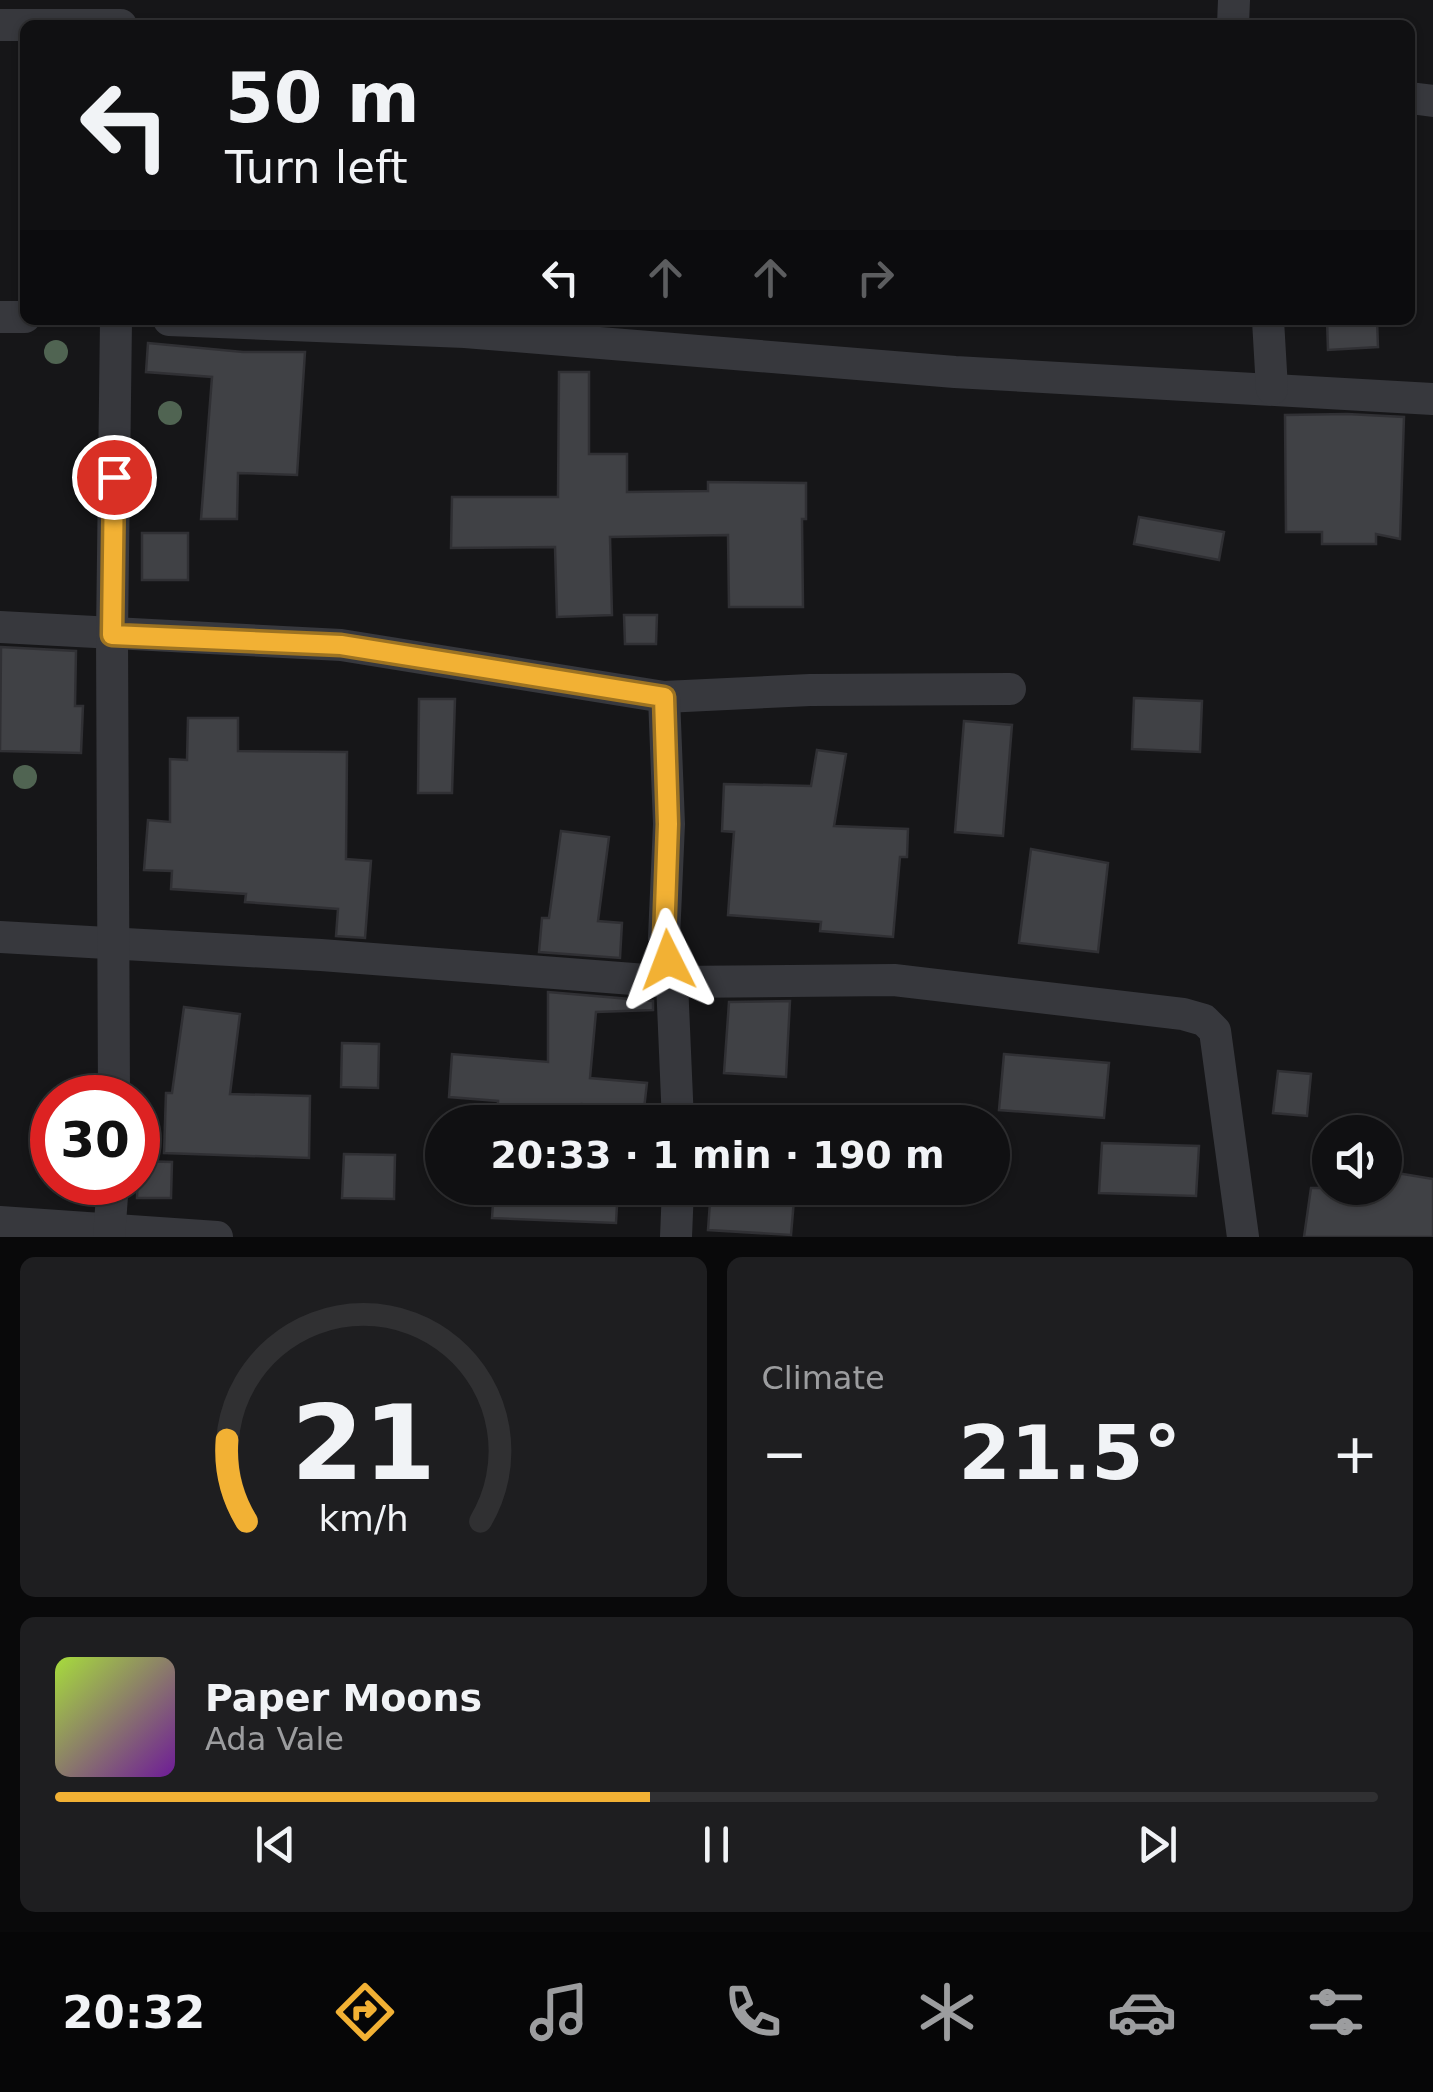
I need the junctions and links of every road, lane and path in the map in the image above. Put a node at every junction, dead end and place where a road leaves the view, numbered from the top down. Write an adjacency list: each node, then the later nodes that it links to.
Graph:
1 (116, 325): 7 (street)
2 (293, 325): 4 (street)
3 (1268, 325): 4 (street)
4 (1272, 388): 5 (street)
5 (1433, 399)
6 (0, 627): 7 (street)
7 (112, 635): 9 (street); 11 (street)
8 (1010, 688): 9 (street)
9 (664, 697): 12 (street)
10 (0, 937): 11 (street)
11 (116, 944): 12 (street); 13 (street)
12 (672, 982): 14 (street); 21 (street)
13 (114, 1075)
14 (677, 1105)
15 (111, 1205): 18 (street)
16 (677, 1205): 20 (street)
17 (0, 1222): 18 (street)
18 (109, 1233): 19 (street)
19 (217, 1237)
20 (676, 1237)
21 (1243, 1237)

